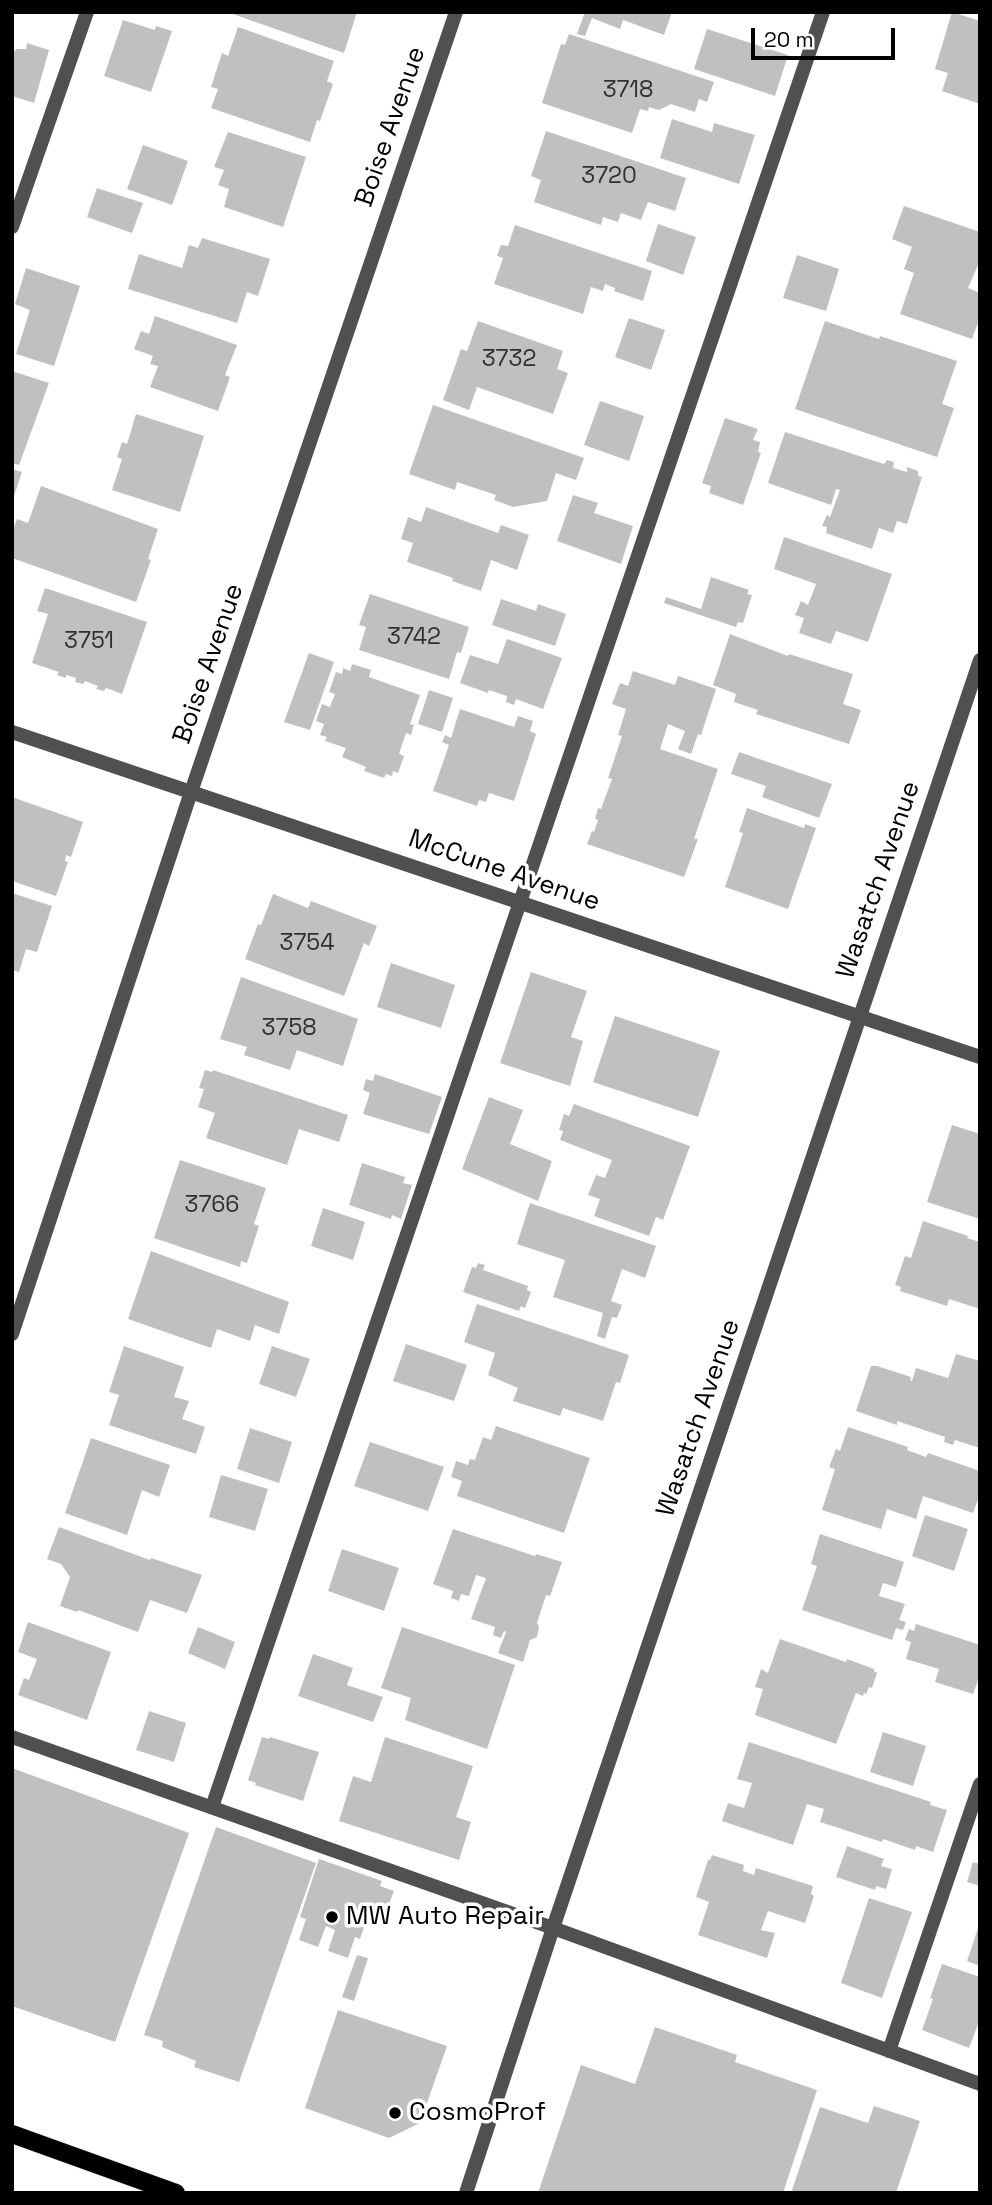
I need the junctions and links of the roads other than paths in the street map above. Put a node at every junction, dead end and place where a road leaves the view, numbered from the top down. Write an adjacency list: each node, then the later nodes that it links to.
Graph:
1 (87, 12): 4 (street)
2 (456, 12): 7 (street, Boise Avenue)
3 (824, 12): 8 (street)
4 (12, 228)
5 (980, 660): 9 (street, Wasatch Avenue)
6 (12, 732): 7 (street, McCune Avenue)
7 (191, 792): 8 (street, McCune Avenue); 11 (street, Boise Avenue)
8 (520, 902): 9 (street, McCune Avenue); 14 (street)
9 (859, 1017): 10 (street, McCune Avenue); 15 (street, Wasatch Avenue)
10 (980, 1057)
11 (12, 1334)
12 (12, 1737): 14 (street)
13 (980, 1784): 16 (street)
14 (212, 1807): 15 (street)
15 (553, 1928): 16 (street); 20 (street, Wasatch Avenue)
16 (889, 2051): 17 (street)
17 (980, 2084)
18 (12, 2134): 19 (main road)
19 (176, 2193)
20 (466, 2193)

